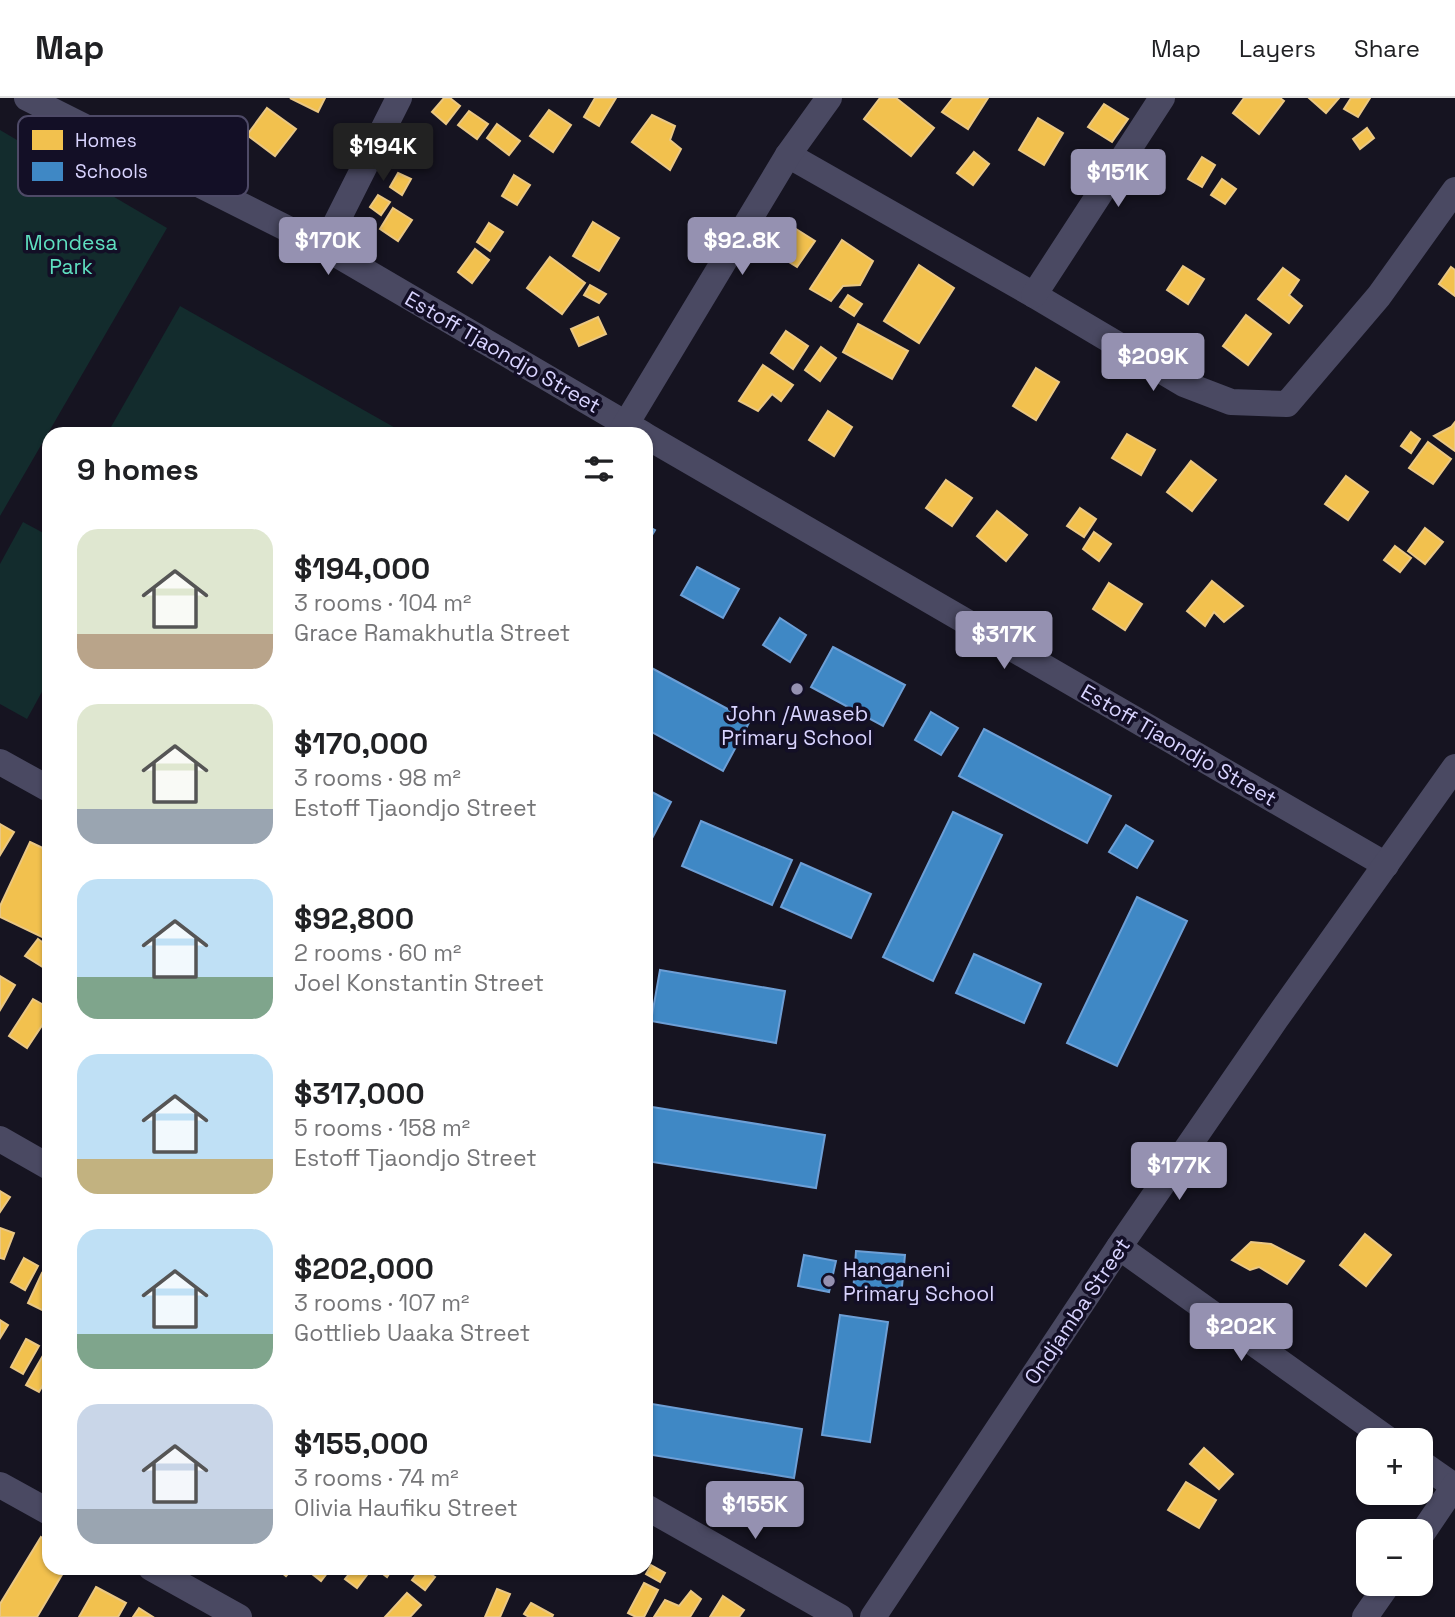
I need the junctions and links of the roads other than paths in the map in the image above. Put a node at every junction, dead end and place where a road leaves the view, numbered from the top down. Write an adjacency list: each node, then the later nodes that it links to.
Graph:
1 (400, 98): 9 (street)
2 (829, 98): 6 (street)
3 (1163, 98): 10 (street)
4 (40, 101): 5 (street, Estoff Tjaondjo Street)
5 (69, 116)
6 (788, 155): 10 (street); 12 (street)
7 (1455, 190): 10 (street)
8 (225, 196): 9 (street, Estoff Tjaondjo Street)
9 (324, 247): 11 (street, Estoff Tjaondjo Street)
10 (1034, 295)
11 (626, 427)
12 (637, 427)
13 (653, 443): 17 (street, Estoff Tjaondjo Street)
14 (0, 762): 16 (street)
15 (1455, 767): 17 (street, Ondjamba Street)
16 (42, 785)
17 (1386, 865): 20 (street, Ondjamba Street)
18 (0, 1139): 19 (street)
19 (42, 1163)
20 (1119, 1247): 21 (street); 32 (street, Ondjamba Street)
21 (1372, 1428)
22 (1433, 1471): 24 (street)
23 (0, 1485): 25 (street)
24 (1454, 1486): 27 (street)
25 (42, 1508)
26 (653, 1511): 31 (street)
27 (1432, 1519)
28 (163, 1575): 30 (street)
29 (1380, 1596): 33 (street)
30 (239, 1617)
31 (840, 1617)
32 (873, 1617)
33 (1365, 1617)

